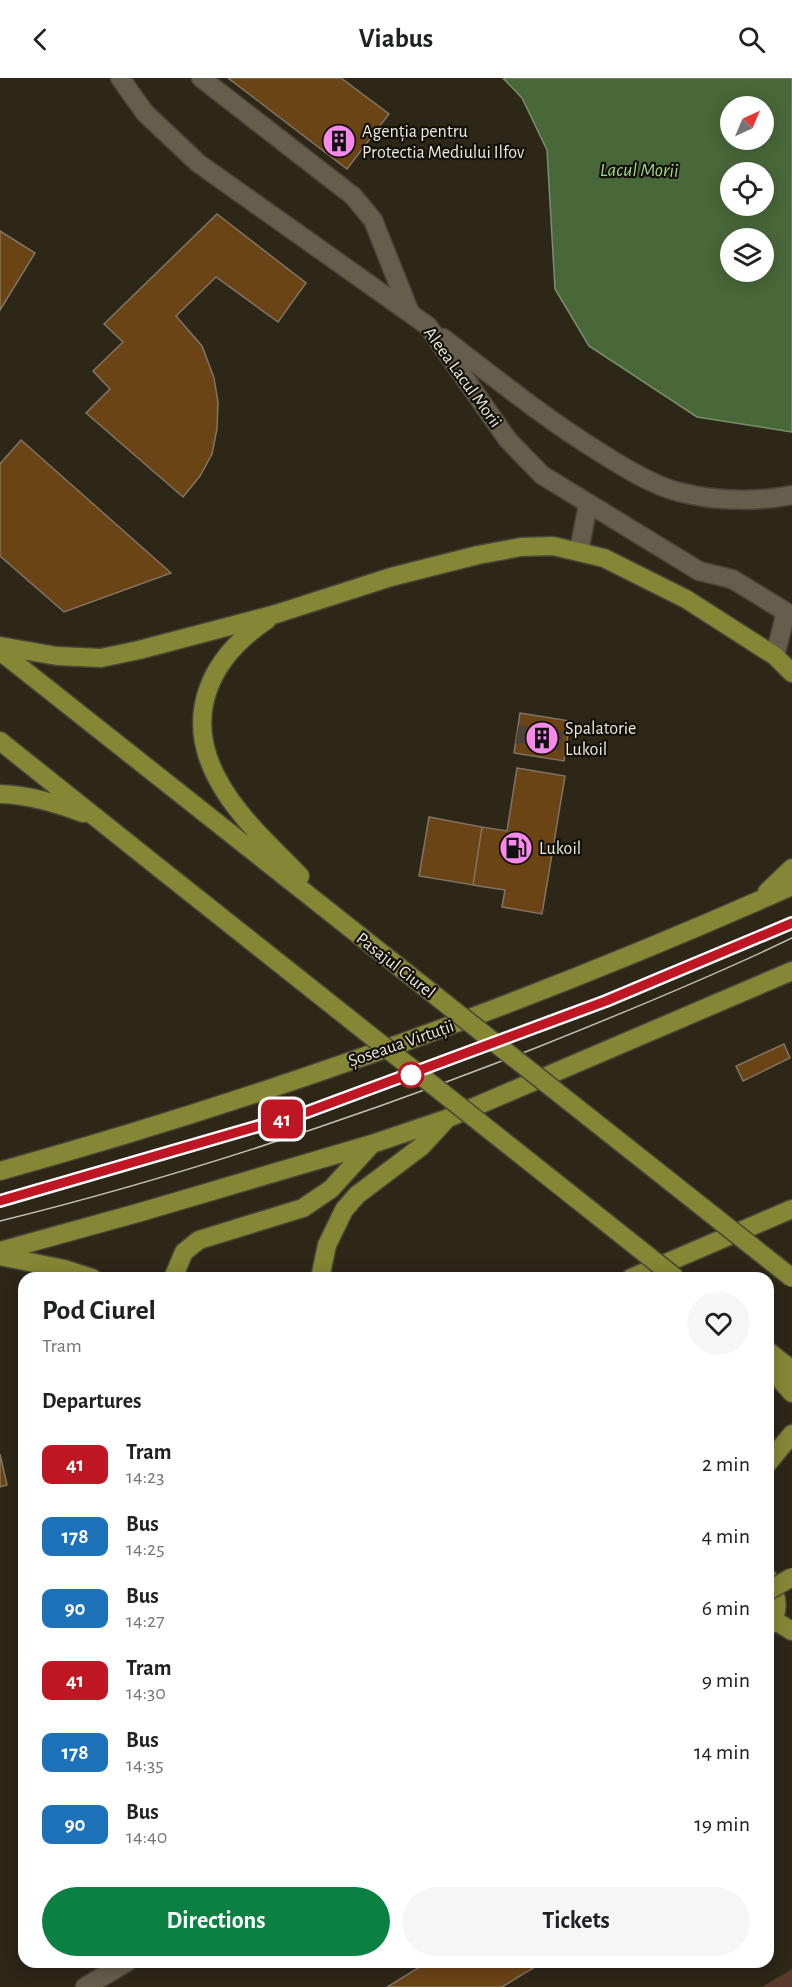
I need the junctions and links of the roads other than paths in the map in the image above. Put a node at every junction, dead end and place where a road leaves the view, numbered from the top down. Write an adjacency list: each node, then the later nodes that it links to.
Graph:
1 (120, 78): 3 (lane)
2 (201, 78): 3 (lane, Aleea Lacul Morii)
3 (410, 313): 4 (lane, Aleea Lacul Morii)
4 (428, 326): 5 (lane); 6 (lane, Aleea Lacul Morii)
5 (792, 495)
6 (588, 505): 7 (lane); 11 (lane, Aleea Lacul Morii)
7 (579, 551): 8 (main road); 11 (main road)
8 (276, 614): 9 (main road); 19 (main road)
9 (0, 646)
10 (0, 651): 19 (main road, Pasajul Ciurel)
11 (775, 656): 12 (main road)
12 (792, 673)
13 (0, 741): 15 (main road)
14 (0, 794): 15 (main road)
15 (97, 818): 31 (main road, bridge)
16 (792, 868): 18 (main road)
17 (792, 886): 18 (main road, Șoseaua Virtuții)
18 (755, 902): 23 (main road, Șoseaua Virtuții)
19 (350, 928): 32 (main road, Pasajul Ciurel, bridge)
20 (792, 971): 21 (main road)
21 (446, 1119): 22 (main road); 29 (main road)
22 (372, 1144): 25 (main road); 28 (main road)
23 (0, 1172)
24 (792, 1209): 30 (main road)
25 (0, 1251)
26 (0, 1256): 27 (main road)
27 (73, 1272)
28 (176, 1272)
29 (321, 1272)
30 (645, 1272)
31 (668, 1272)
32 (792, 1278)
33 (774, 1356): 34 (main road)
34 (792, 1370)
35 (774, 1373): 36 (main road)
36 (792, 1393)
37 (792, 1434): 38 (main road)
38 (774, 1456)
39 (792, 1577): 40 (main road, bridge)
40 (774, 1588)
41 (774, 1595): 42 (main road)
42 (774, 1616)
43 (774, 1624): 44 (main road)
44 (792, 1631)
45 (117, 1968): 46 (lane)
46 (85, 1987)

